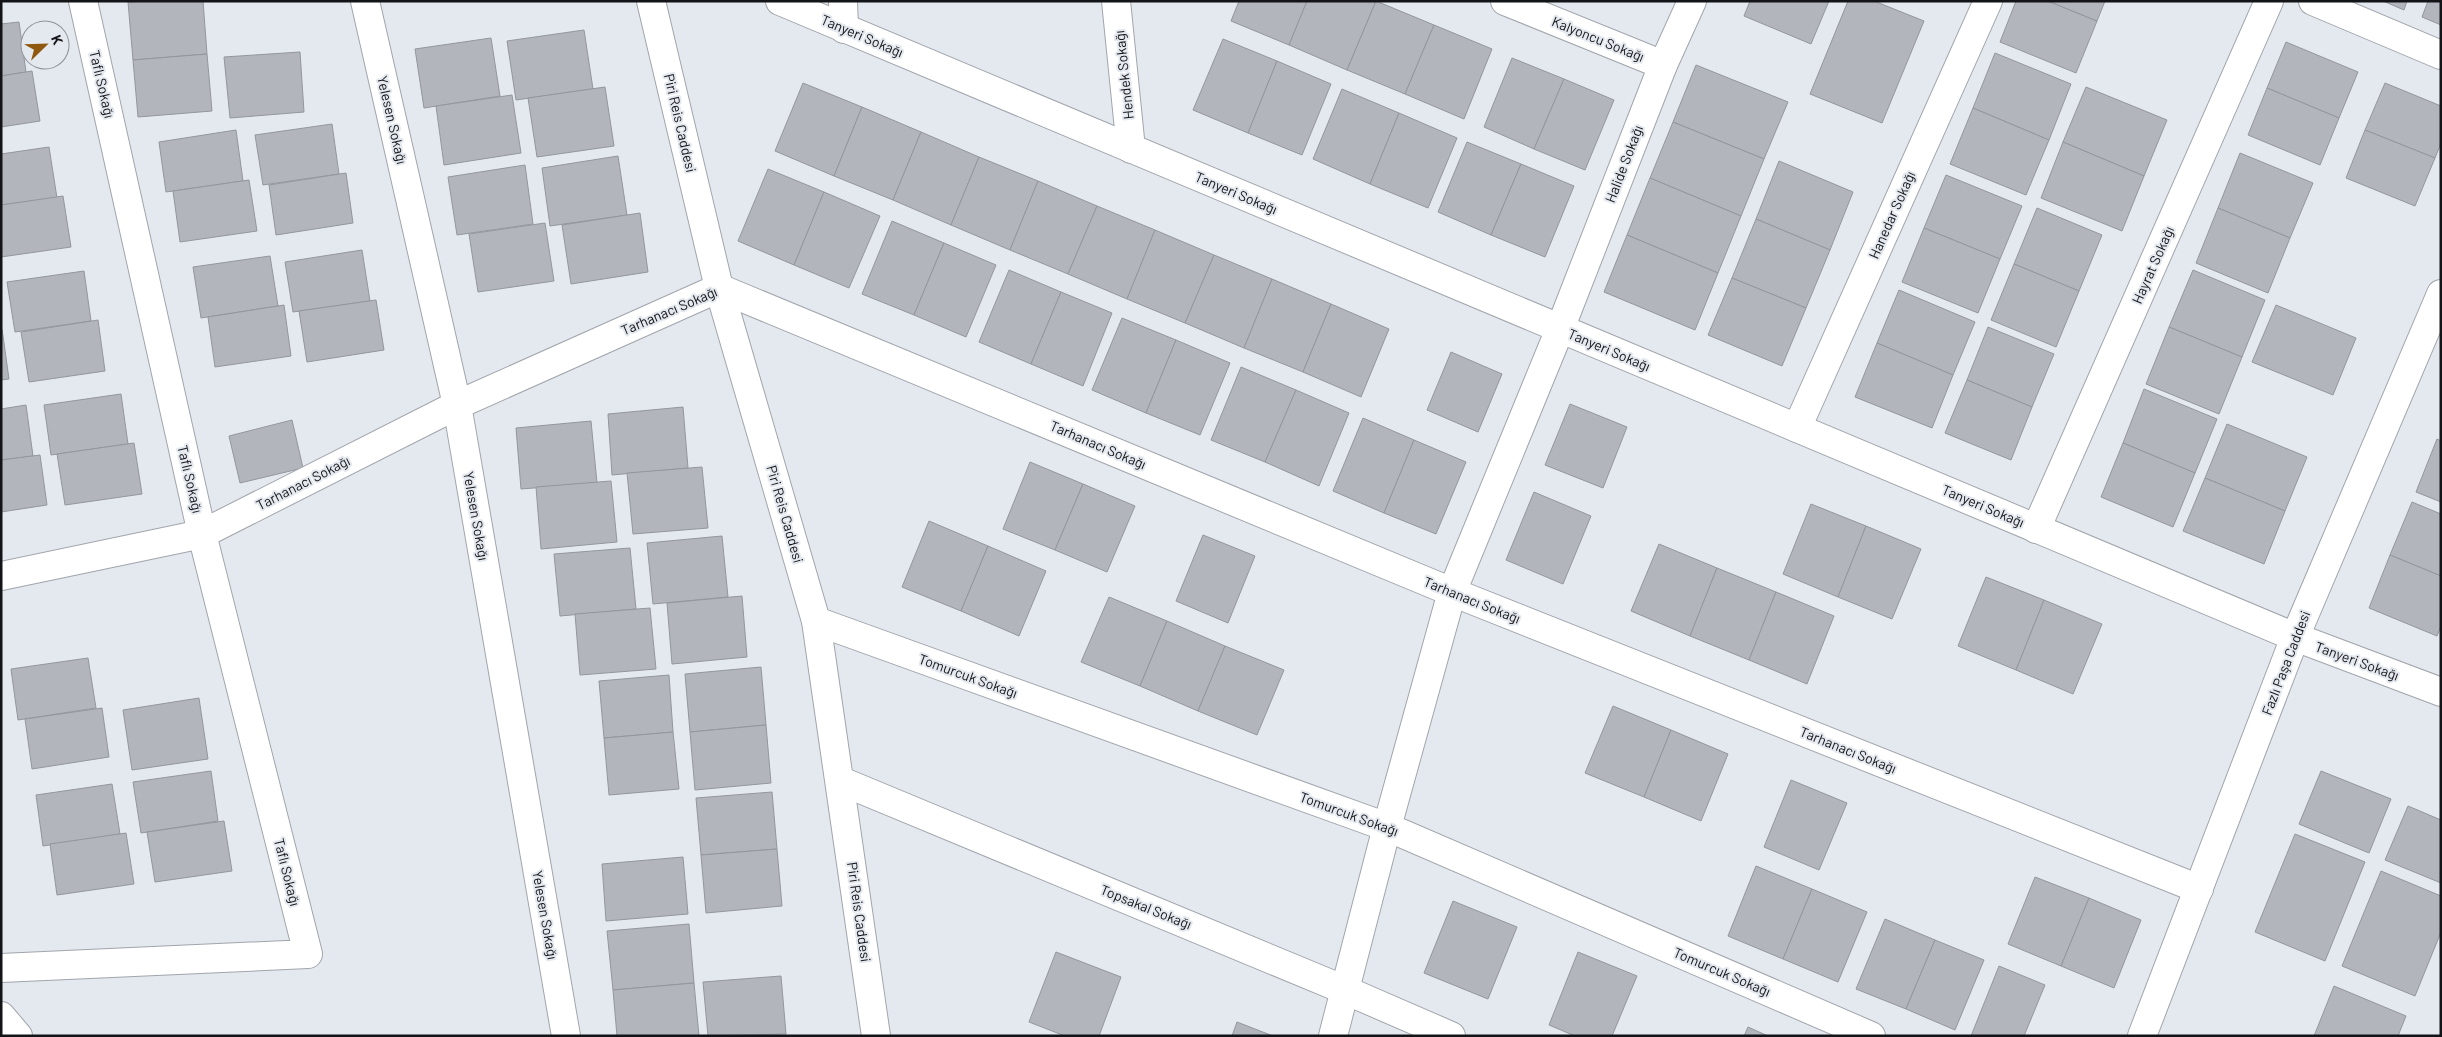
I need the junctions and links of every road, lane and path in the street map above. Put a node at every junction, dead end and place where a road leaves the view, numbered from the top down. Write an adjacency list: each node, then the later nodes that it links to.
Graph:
1 (83, 1): 22 (street, Taflı Sokağı)
2 (365, 1): 19 (street, Yelesen Sokağı)
3 (651, 1): 16 (street, Piri Reis Caddesi)
4 (780, 1): 12 (street, Tanyeri Sokağı)
5 (843, 1): 12 (street)
6 (1116, 1): 15 (street, Hendek Sokağı)
7 (1506, 1): 14 (street, Kalyoncu Sokağı)
8 (1692, 1): 14 (street, Halide Sokağı)
9 (1988, 1): 20 (street, Hanedar Sokağı)
10 (2269, 1): 21 (street, Hayrat Sokağı)
11 (2312, 1): 13 (street)
12 (844, 29): 15 (street, Tanyeri Sokağı)
13 (2441, 55)
14 (1663, 65): 18 (street, Halide Sokağı)
15 (1131, 149): 18 (street, Tanyeri Sokağı)
16 (719, 288): 19 (street, Tarhanacı Sokağı); 24 (street, Tarhanacı Sokağı); 25 (street, Piri Reis Caddesi)
17 (2441, 294): 26 (street, Fazlı Paşa Caddesi)
18 (1560, 329): 20 (street, Tanyeri Sokağı); 24 (street, Halide Sokağı)
19 (457, 405): 22 (street, Tarhanacı Sokağı); 35 (street, Yelesen Sokağı)
20 (1797, 428): 21 (street, Tanyeri Sokağı)
21 (2036, 529): 26 (street, Tanyeri Sokağı)
22 (202, 534): 23 (street, Tarhanacı Sokağı); 31 (street, Taflı Sokağı)
23 (1, 576)
24 (1452, 592): 29 (street, Halide Sokağı); 30 (street, Tarhanacı Sokağı)
25 (816, 621): 28 (street, Piri Reis Caddesi); 29 (street, Tomurcuk Sokağı)
26 (2295, 637): 27 (street, Tanyeri Sokağı); 30 (street, Fazlı Paşa Caddesi)
27 (2441, 692)
28 (841, 781): 32 (street, Topsakal Sokağı); 36 (street, Piri Reis Caddesi)
29 (1386, 827): 32 (street, Halide Sokağı); 39 (street, Tomurcuk Sokağı)
30 (2199, 890): 40 (street, Fazlı Paşa Caddesi)
31 (1, 968)
32 (1346, 990): 37 (street, Halide Sokağı); 38 (street, Topsakal Sokağı)
33 (1, 1016): 34 (street)
34 (18, 1036)
35 (566, 1036)
36 (876, 1036)
37 (1333, 1036)
38 (1451, 1036)
39 (1871, 1036)
40 (2142, 1036)

